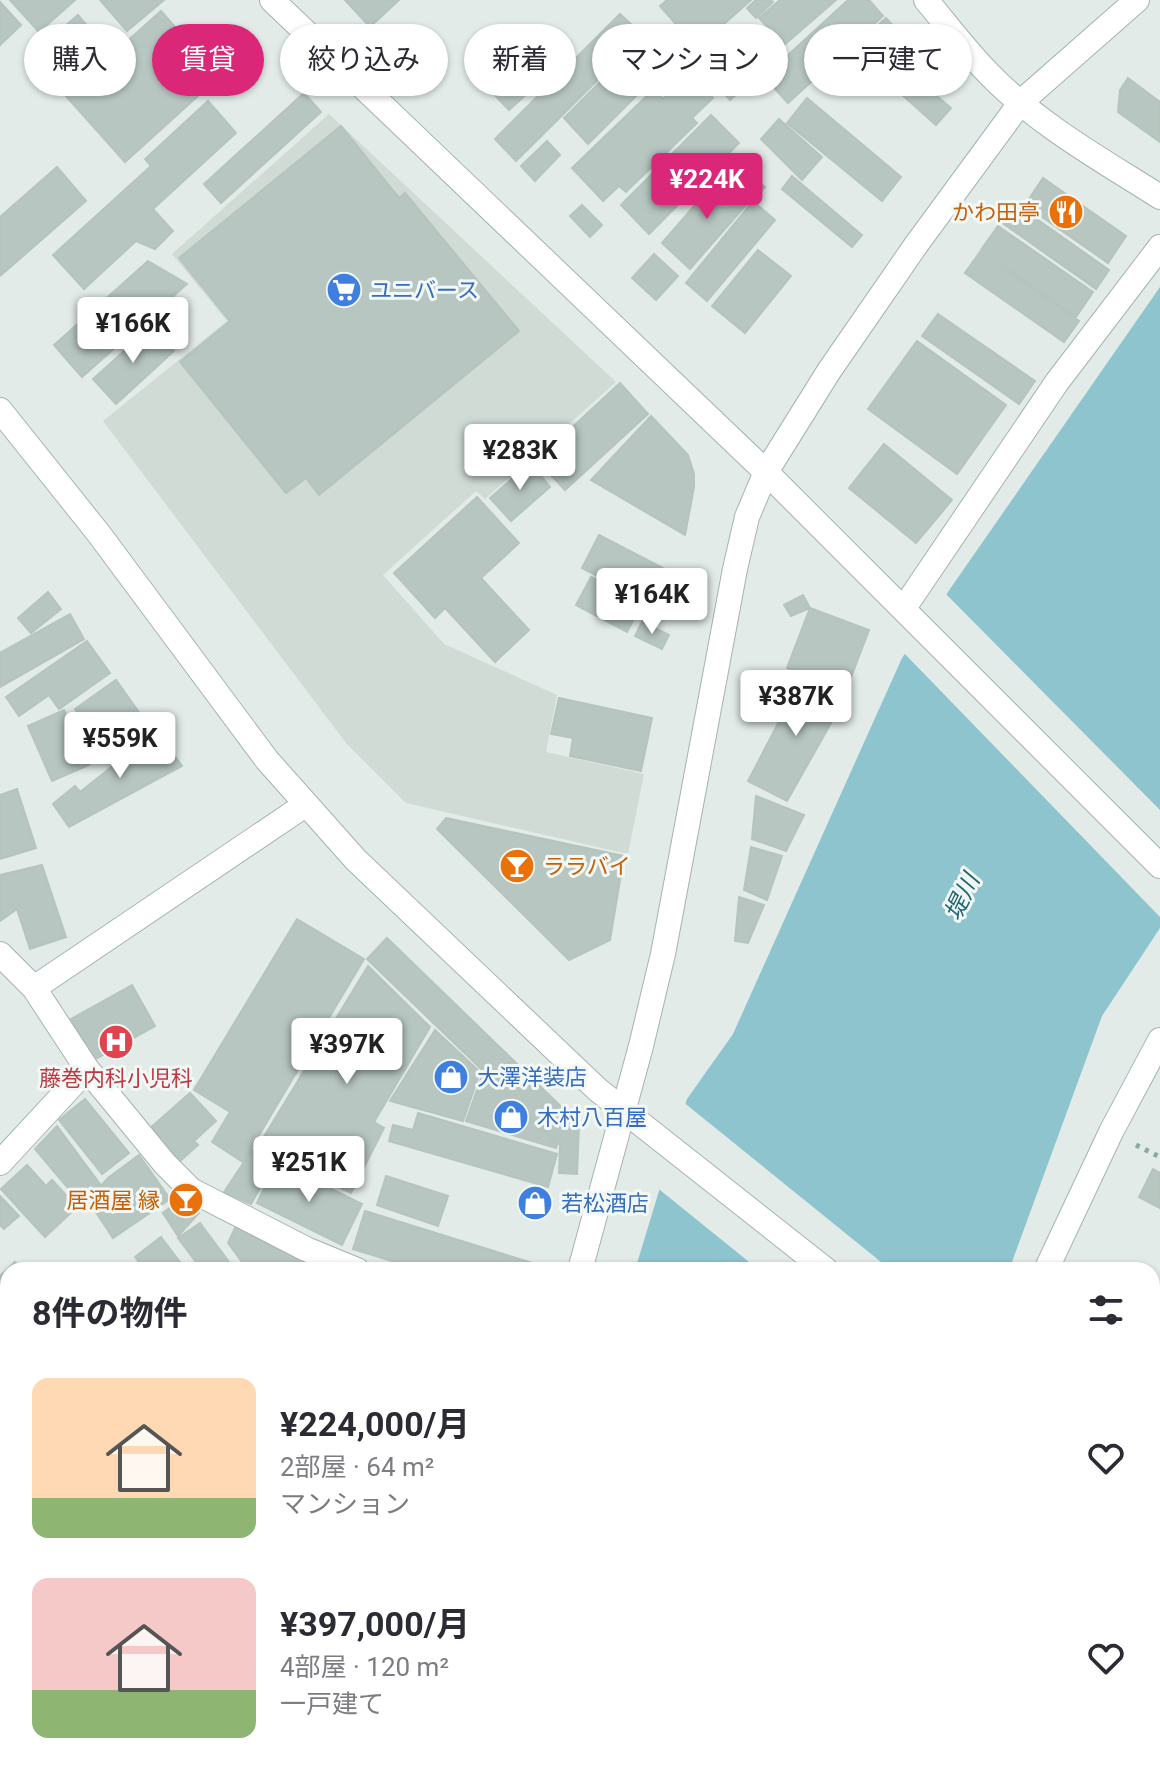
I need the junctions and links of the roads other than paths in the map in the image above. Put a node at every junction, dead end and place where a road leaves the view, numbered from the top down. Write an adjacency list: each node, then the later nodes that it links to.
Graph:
1 (272, 0): 8 (street)
2 (926, 0): 4 (street)
3 (1137, 0): 4 (street)
4 (1021, 102): 5 (street); 8 (street)
5 (1160, 197)
6 (1160, 247): 9 (street)
7 (0, 410): 10 (street)
8 (766, 472): 9 (street); 16 (street)
9 (909, 613): 11 (street)
10 (305, 805): 13 (street); 16 (street)
11 (1160, 866)
12 (0, 954): 13 (street)
13 (34, 988): 15 (street)
14 (1160, 1040): 21 (street)
15 (87, 1069): 17 (street); 18 (street)
16 (623, 1110): 19 (street); 20 (street)
17 (0, 1163)
18 (335, 1262)
19 (582, 1262)
20 (816, 1262)
21 (1050, 1262)

